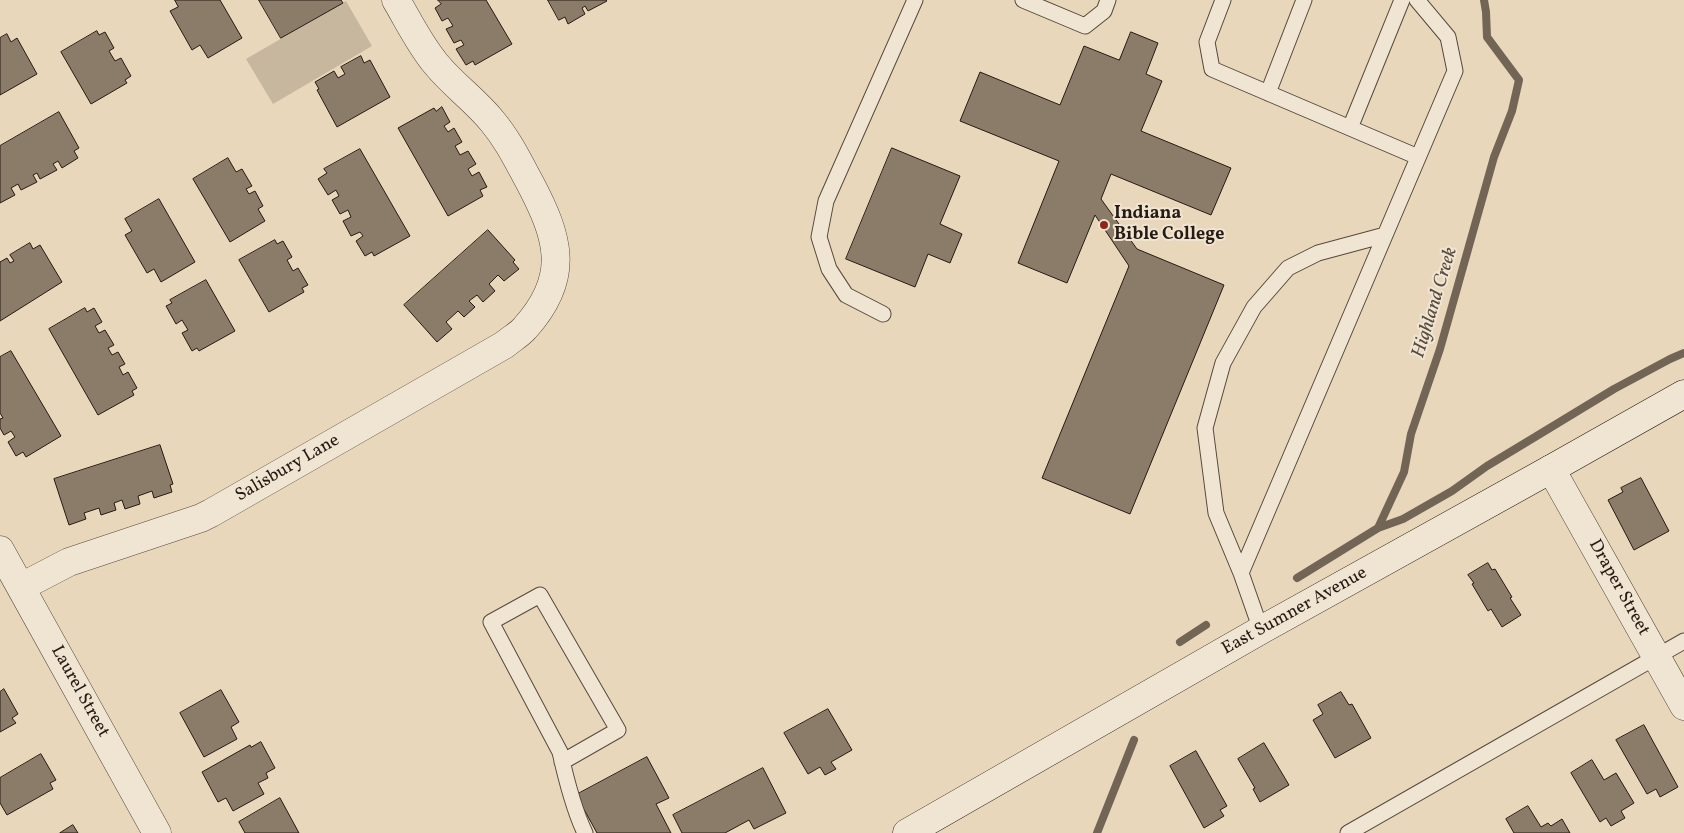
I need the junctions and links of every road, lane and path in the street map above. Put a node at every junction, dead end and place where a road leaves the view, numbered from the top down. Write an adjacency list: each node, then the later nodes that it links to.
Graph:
1 (396, 0): 18 (street, Salisbury Lane)
2 (915, 0): 13 (lane)
3 (1108, 0): 8 (lane)
4 (1223, 0): 9 (lane)
5 (1304, 0): 9 (lane)
6 (1402, 0): 10 (lane)
7 (1417, 0): 11 (lane)
8 (1030, 1)
9 (1268, 93): 10 (lane)
10 (1350, 128): 11 (lane)
11 (1418, 157): 12 (lane)
12 (1385, 235): 17 (lane); 17 (lane)
13 (883, 314)
14 (1684, 394): 15 (street, East Sumner Avenue)
15 (1551, 469): 19 (street, East Sumner Avenue); 21 (street, Draper Street)
16 (0, 550): 18 (street, Laurel Street)
17 (1241, 573): 19 (lane)
18 (21, 587): 24 (street, Laurel Street)
19 (1261, 630): 26 (street, East Sumner Avenue)
20 (1684, 641): 21 (lane)
21 (1656, 656): 22 (street, Draper Street); 27 (lane)
22 (1684, 706)
23 (562, 762): 23 (lane); 25 (lane)
24 (157, 833)
25 (585, 833)
26 (907, 833)
27 (1348, 833)

